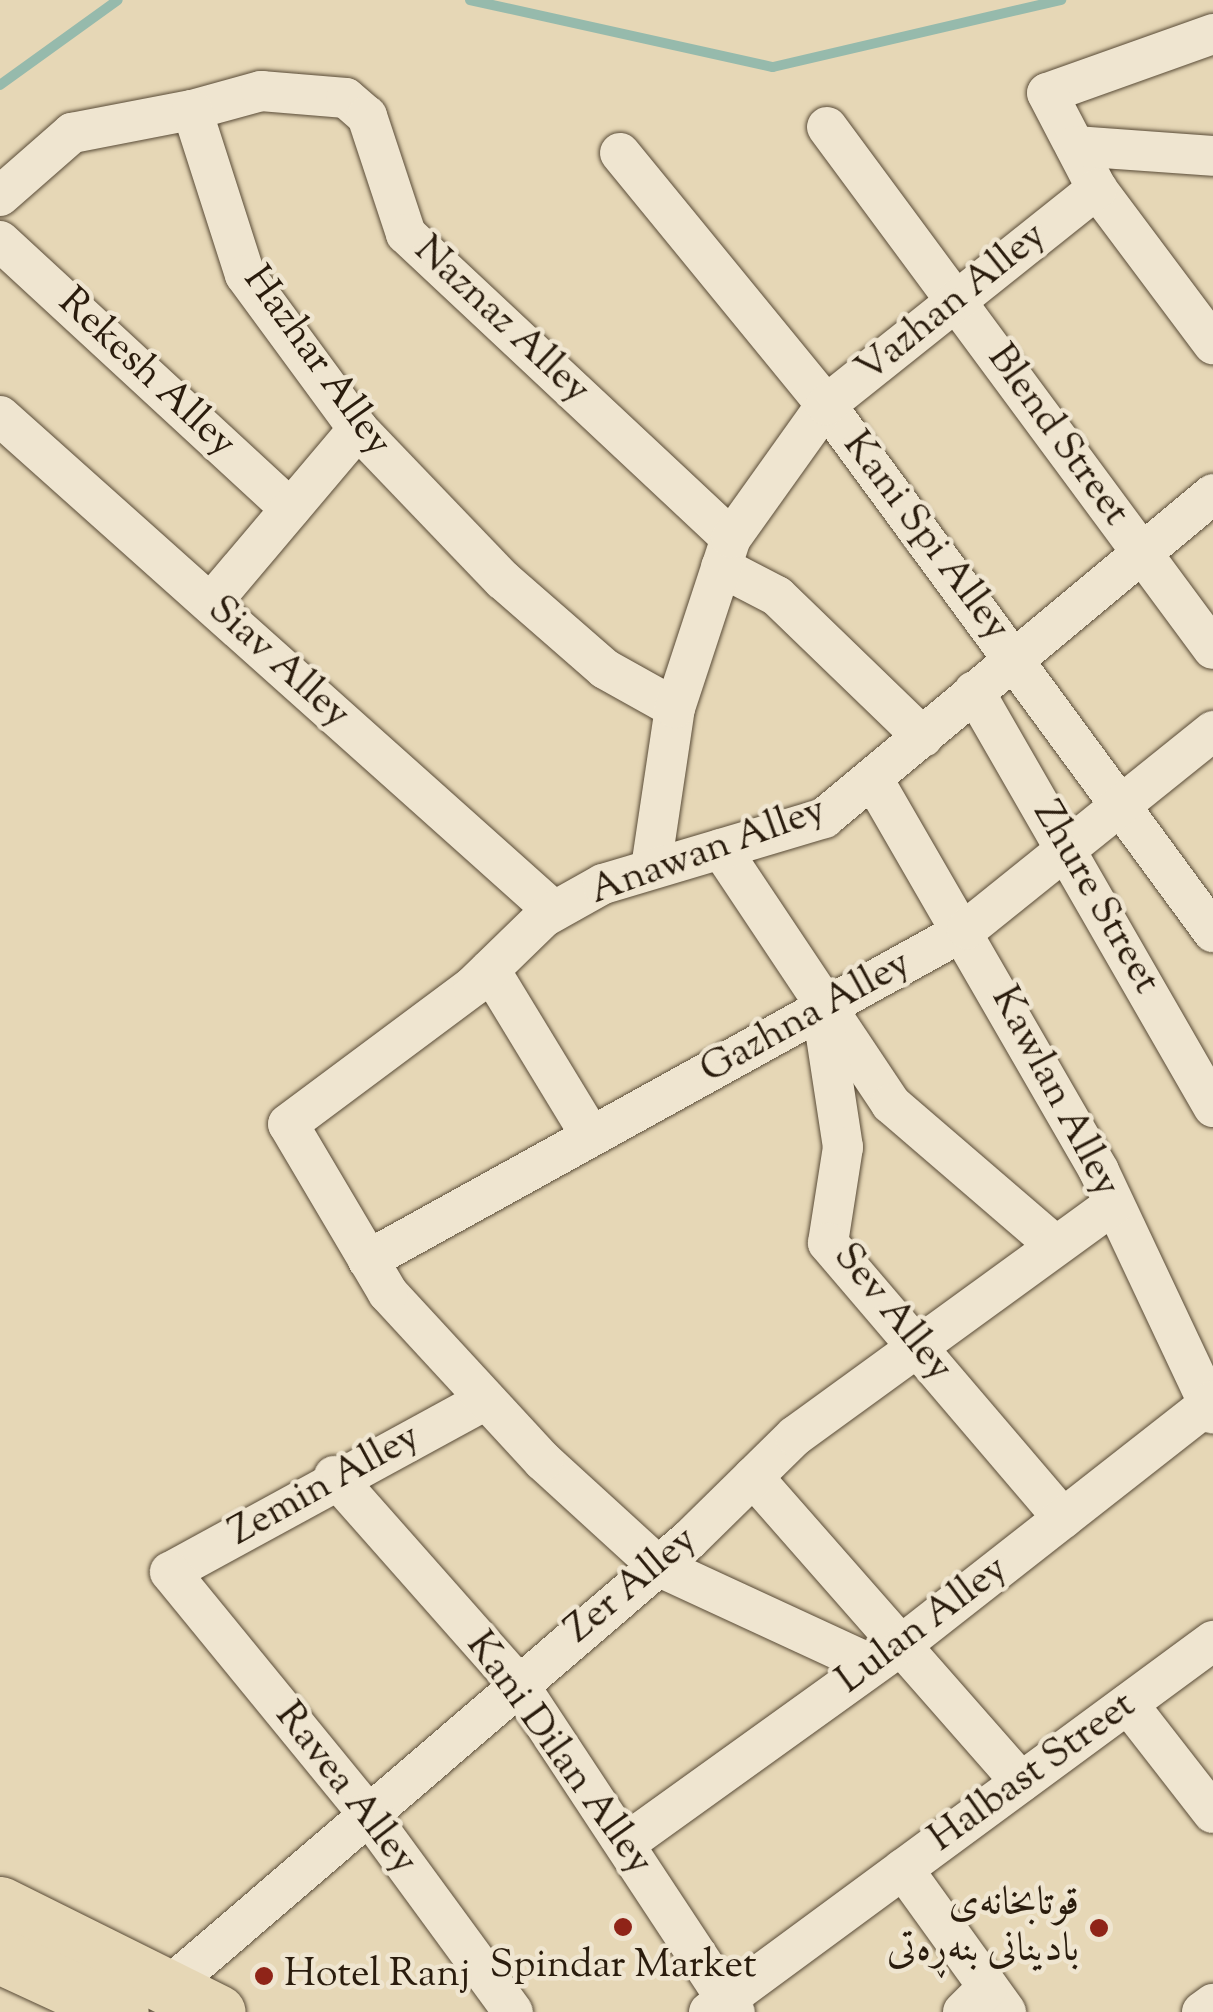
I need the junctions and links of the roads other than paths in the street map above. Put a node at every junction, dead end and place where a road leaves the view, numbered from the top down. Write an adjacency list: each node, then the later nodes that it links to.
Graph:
1 (1213, 34): 4 (street)
2 (192, 110): 8 (street); 14 (street, Hazhar Alley); 17 (street, Naznaz Alley)
3 (827, 128): 10 (street, Blend Street)
4 (1075, 146): 6 (street); 7 (street)
5 (620, 153): 12 (street, Kani Spi Alley)
6 (1213, 156)
7 (1097, 189): 10 (street, Vazhan Alley); 11 (street)
8 (0, 196)
9 (0, 240): 16 (street, Rekesh Alley)
10 (955, 299): 12 (street, Vazhan Alley); 18 (street, Blend Street)
11 (1213, 344)
12 (826, 406): 17 (street, Vazhan Alley); 21 (street, Kani Spi Alley)
13 (0, 416): 19 (street, Siav Alley)
14 (358, 429): 16 (street); 23 (street, Hazhar Alley)
15 (1213, 494): 18 (street, Anawan Alley)
16 (290, 509): 19 (street)
17 (726, 553): 23 (street, Vazhan Alley); 25 (street, Naznaz Alley)
18 (1143, 554): 20 (street, Blend Street); 21 (street, Anawan Alley)
19 (211, 603): 31 (street, Siav Alley)
20 (1213, 650)
21 (1017, 659): 22 (street, Anawan Alley); 27 (street, Kani Spi Alley)
22 (974, 690): 25 (street, Anawan Alley); 28 (street, Zhure Street)
23 (674, 708): 30 (street, Vazhan Alley)
24 (1213, 731): 27 (street, Gazhna Alley)
25 (923, 737): 26 (street, Anawan Alley)
26 (874, 782): 29 (street, Anawan Alley); 32 (street, Kawlan Alley)
27 (1116, 808): 28 (street, Gazhna Alley); 33 (street, Kani Spi Alley)
28 (1067, 847): 32 (street, Gazhna Alley); 36 (street, Zhure Street)
29 (721, 849): 30 (street, Anawan Alley); 35 (street)
30 (651, 868): 31 (street, Anawan Alley)
31 (554, 911): 34 (street, Anawan Alley)
32 (967, 928): 35 (street, Gazhna Alley); 38 (street, Kawlan Alley)
33 (1213, 932)
34 (490, 970): 37 (street); 40 (street, Anawan Alley)
35 (822, 1010): 37 (street, Gazhna Alley); 39 (street); 41 (street, Sev Alley)
36 (1213, 1107)
37 (591, 1136): 40 (street, Gazhna Alley)
38 (1114, 1204): 39 (street, Zer Alley); 43 (street, Kawlan Alley)
39 (1055, 1245): 41 (street, Zer Alley)
40 (368, 1260): 42 (street)
41 (916, 1346): 45 (street, Zer Alley); 46 (street, Sev Alley)
42 (482, 1402): 44 (street, Zemin Alley); 47 (street)
43 (1211, 1406): 46 (street, Lulan Alley)
44 (334, 1476): 48 (street, Zemin Alley); 51 (street, Kani Dilan Alley)
45 (752, 1477): 47 (street, Zer Alley); 50 (street)
46 (1064, 1518): 50 (street, Lulan Alley)
47 (658, 1566): 50 (street); 51 (street, Zer Alley)
48 (170, 1572): 55 (street, Ravea Alley)
49 (1213, 1642): 52 (street, Halbast Street)
50 (888, 1654): 53 (street); 56 (street, Lulan Alley)
51 (519, 1684): 55 (street, Zer Alley); 56 (street, Kani Dilan Alley)
52 (1128, 1704): 53 (street, Halbast Street); 54 (street)
53 (1022, 1782): 57 (street, Halbast Street)
54 (1213, 1813)
55 (371, 1818): 60 (street, Zer Alley); 65 (street, Ravea Alley)
56 (626, 1843): 63 (street, Kani Dilan Alley)
57 (903, 1870): 61 (street); 63 (street, Halbast Street)
58 (0, 1904): 60 (main road)
59 (0, 1956): 60 (main road)
60 (144, 2000): 64 (main road)
61 (986, 2004)
62 (1213, 2004): 66 (street)
63 (723, 2008)
64 (218, 2012)
65 (513, 2012)
66 (1202, 2012)

